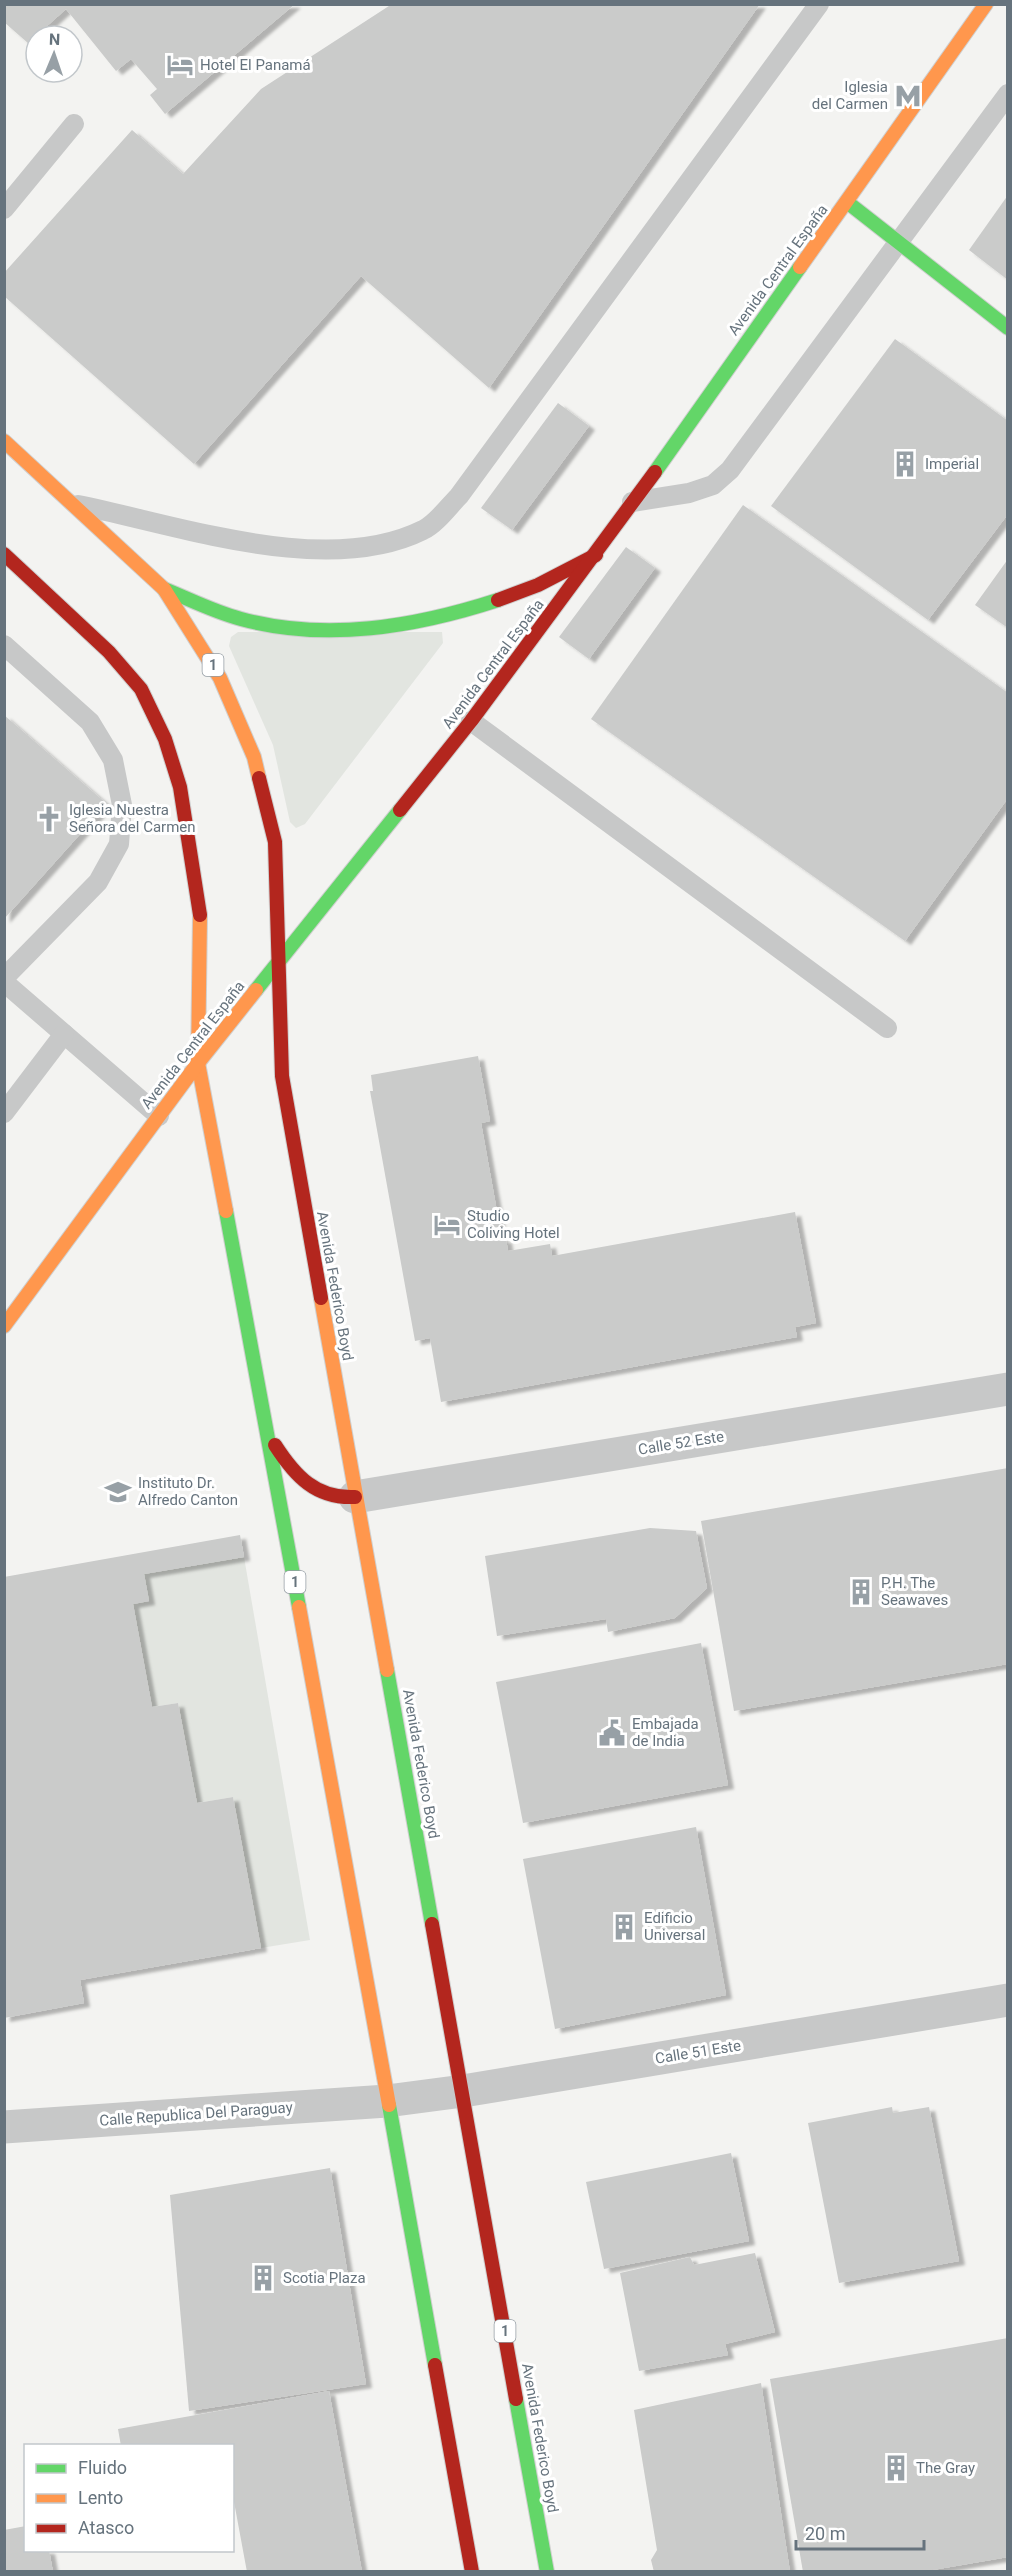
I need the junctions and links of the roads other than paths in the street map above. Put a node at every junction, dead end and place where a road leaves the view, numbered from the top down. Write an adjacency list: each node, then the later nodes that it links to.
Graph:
1 (819, 4): 11 (lane)
2 (986, 4): 5 (main road, Avenida Central España)
3 (1008, 94): 7 (lane)
4 (74, 124): 6 (lane)
5 (847, 202): 7 (main road); 10 (main road, Avenida Central España)
6 (4, 209)
7 (897, 241): 8 (main road); 10 (lane)
8 (1008, 328)
9 (4, 441): 11 (main road, 1)
10 (632, 502): 12 (main road, Avenida Central España)
11 (72, 504): 14 (main road, 1)
12 (596, 555): 14 (main road); 16 (main road, Avenida Central España)
13 (9, 566): 22 (main road, 1)
14 (164, 589): 17 (main road, 1)
15 (4, 645): 18 (lane)
16 (471, 721): 17 (main road, Avenida Central España); 20 (lane)
17 (279, 962): 22 (main road, Avenida Central España); 28 (main road, Avenida Federico Boyd / 1)
18 (4, 978)
19 (4, 982): 21 (lane)
20 (887, 1028)
21 (64, 1034): 23 (lane); 24 (lane)
22 (198, 1063): 24 (main road, Avenida Central España); 27 (main road, 1)
23 (4, 1113)
24 (159, 1116): 25 (main road, Avenida Central España)
25 (4, 1326)
26 (1008, 1389): 28 (street, Calle 52 Este)
27 (269, 1436): 28 (main road); 31 (main road, 1)
28 (355, 1497): 30 (main road, Avenida Federico Boyd / 1)
29 (1008, 2000): 30 (street, Calle 51 Este)
30 (463, 2091): 31 (street, Calle 51 Este); 34 (main road, Avenida Federico Boyd / 1)
31 (387, 2101): 32 (street, Calle Republica Del Paraguay); 33 (main road, 1)
32 (4, 2127)
33 (472, 2571)
34 (547, 2571)

